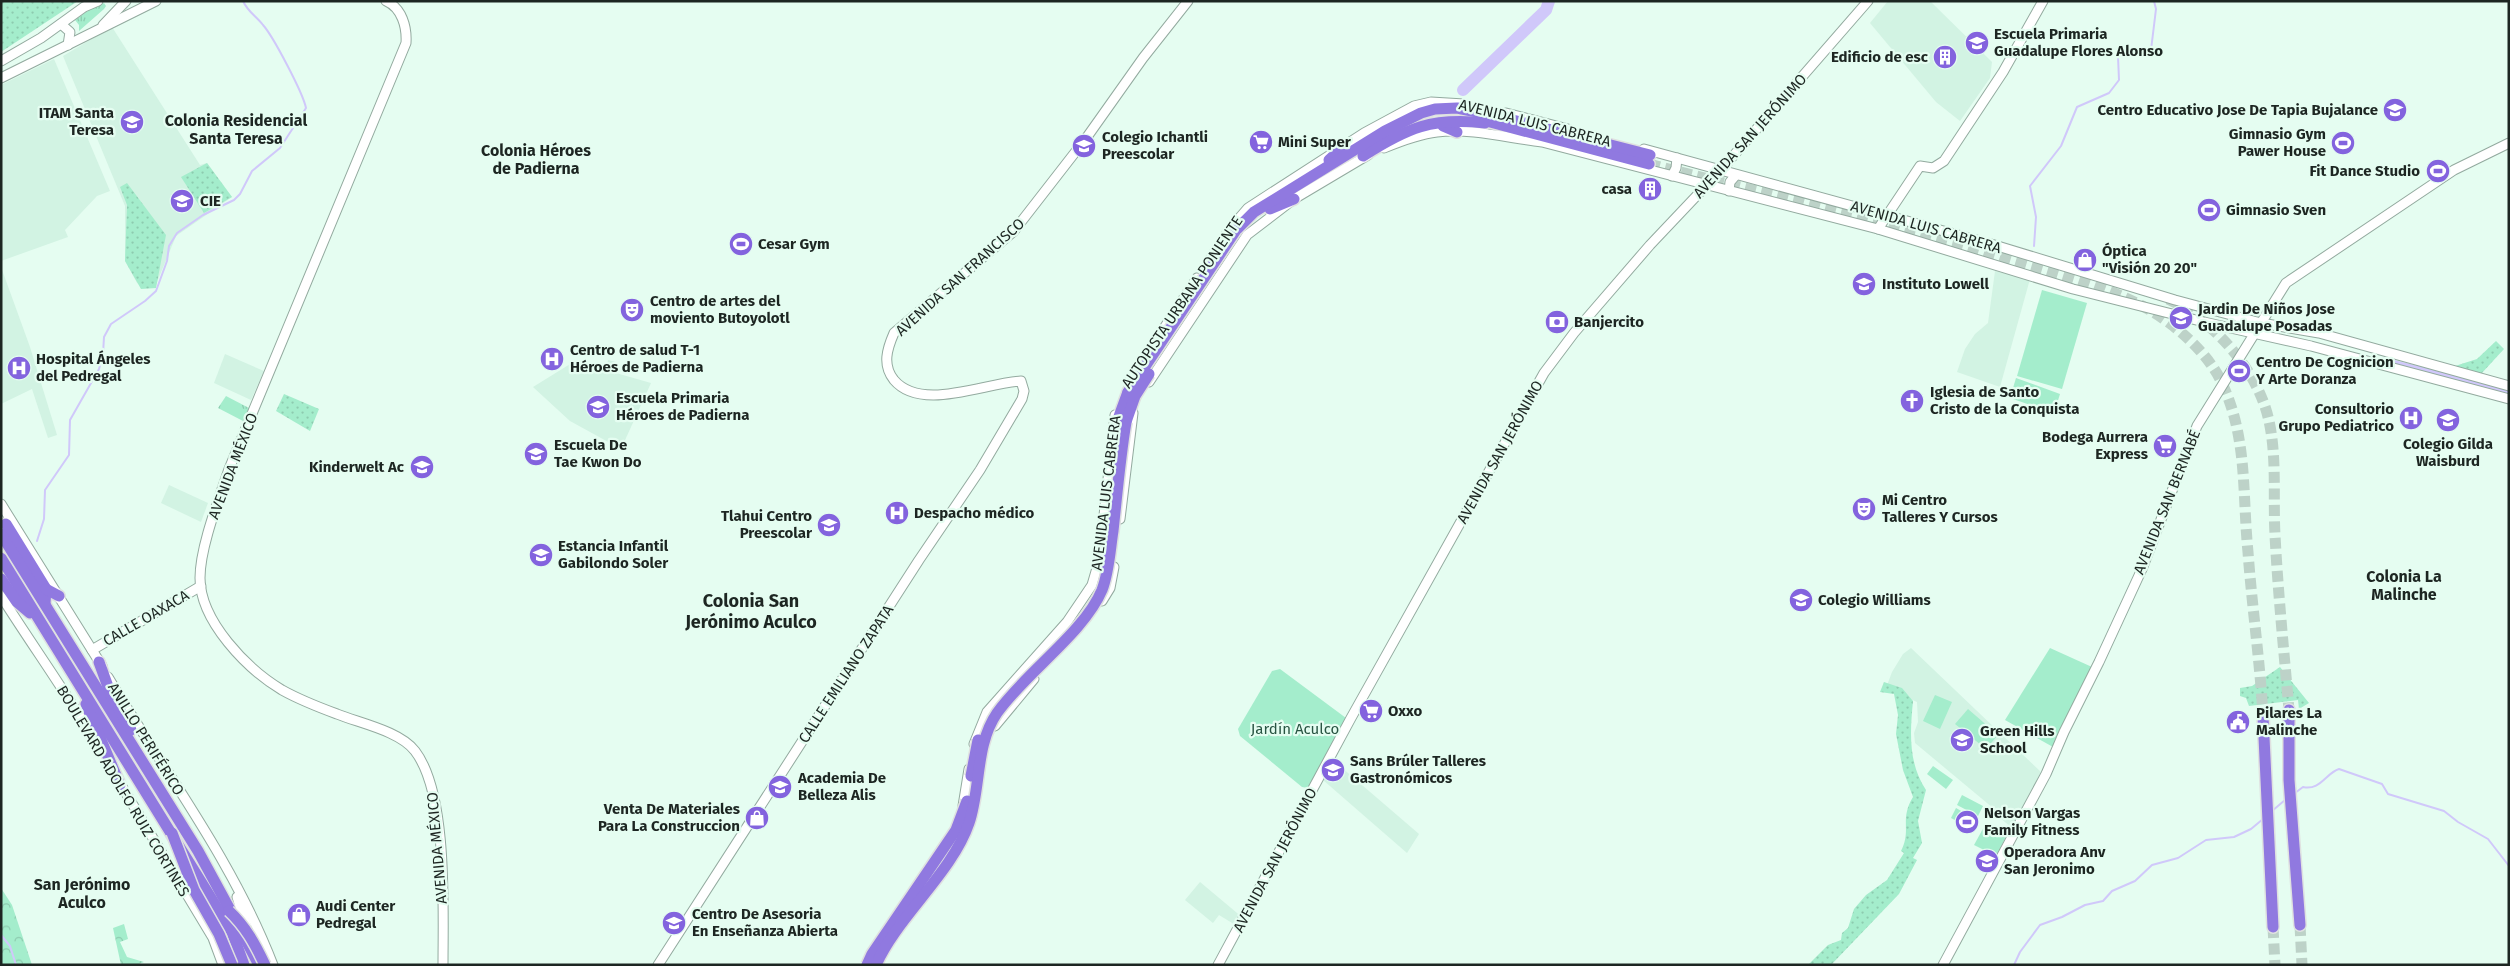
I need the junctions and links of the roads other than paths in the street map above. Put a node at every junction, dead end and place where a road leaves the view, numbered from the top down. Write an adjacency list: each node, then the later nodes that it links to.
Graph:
1 (98, 1): 8 (main road)
2 (126, 1): 10 (main road)
3 (386, 1): 49 (main road, AVENIDA MÉXICO)
4 (1188, 1): 40 (main road, AVENIDA SAN FRANCISCO)
5 (1868, 1): 25 (main road, AVENIDA SAN JERÓNIMO)
6 (2044, 1): 33 (main road)
7 (152, 2): 10 (main road)
8 (87, 4): 9 (main road)
9 (61, 24): 11 (main road); 12 (main road)
10 (98, 31): 11 (main road)
11 (68, 45): 13 (main road)
12 (1, 61)
13 (1, 78)
14 (1414, 106): 15 (highway); 21 (main road, AVENIDA LUIS CABRERA); 24 (main road, AVENIDA LUIS CABRERA)
15 (1456, 108): 17 (highway, AUTOPISTA URBANA PONIENTE); 32 (highway, AUTOPISTA URBANA PONIENTE)
16 (1474, 121): 17 (highway); 18 (highway); 23 (highway)
17 (1497, 124): 32 (highway, AUTOPISTA URBANA PONIENTE)
18 (1443, 126): 19 (highway); 22 (highway)
19 (1456, 132): 22 (main road, AVENIDA LUIS CABRERA); 27 (main road, AVENIDA LUIS CABRERA)
20 (2509, 143): 36 (main road, AVENIDA SAN BERNABÉ)
21 (1343, 147): 29 (highway)
22 (1381, 149): 23 (main road, AVENIDA LUIS CABRERA)
23 (1363, 156): 31 (main road, AVENIDA LUIS CABRERA)
24 (1677, 158): 25 (main road, AVENIDA LUIS CABRERA); 27 (main road)
25 (1721, 170): 26 (main road, AVENIDA LUIS CABRERA); 28 (main road, AVENIDA SAN JERÓNIMO)
26 (1736, 174): 30 (main road); 33 (main road, AVENIDA LUIS CABRERA)
27 (1672, 176): 28 (main road, AVENIDA LUIS CABRERA)
28 (1707, 186): 30 (main road, AVENIDA LUIS CABRERA); 84 (main road, AVENIDA SAN JERÓNIMO)
29 (1280, 190): 32 (highway); 38 (main road, AVENIDA LUIS CABRERA)
30 (1729, 191): 34 (main road, AVENIDA LUIS CABRERA)
31 (1294, 199): 32 (highway); 39 (main road, AVENIDA LUIS CABRERA)
32 (1268, 207): 35 (highway, AUTOPISTA URBANA PONIENTE)
33 (1888, 216): 34 (main road); 36 (main road, AVENIDA LUIS CABRERA)
34 (1878, 229): 37 (main road, AVENIDA LUIS CABRERA)
35 (1239, 232): 82 (highway, AUTOPISTA URBANA PONIENTE, bridge); 83 (highway, AUTOPISTA URBANA PONIENTE, bridge)
36 (2261, 323): 37 (main road, AVENIDA SAN BERNABÉ); 41 (main road, AVENIDA LUIS CABRERA)
37 (2255, 334): 42 (main road, AVENIDA LUIS CABRERA); 85 (main road, AVENIDA SAN BERNABÉ)
38 (1136, 369): 39 (main road); 55 (main road, AVENIDA LUIS CABRERA)
39 (1153, 376): 56 (main road, AVENIDA LUIS CABRERA)
40 (1020, 381): 81 (main road, CALLE EMILIANO ZAPATA)
41 (2509, 386)
42 (2509, 399)
43 (1, 504): 52 (main road)
44 (3, 527): 50 (highway); 53 (highway, ANILLO PERIFÉRICO)
45 (1, 545): 70 (highway)
46 (1, 558): 67 (highway)
47 (1, 567): 54 (highway)
48 (1, 580): 54 (highway)
49 (201, 586): 57 (main road, CALLE OAXACA); 80 (main road, AVENIDA MÉXICO)
50 (46, 588): 52 (highway); 53 (highway)
51 (1, 596): 64 (main road, BOULEVARD ADOLFO RUIZ CORTINES)
52 (59, 596): 57 (main road)
53 (45, 603): 68 (highway, ANILLO PERIFÉRICO)
54 (30, 613): 59 (highway)
55 (1067, 622): 56 (main road); 61 (main road, AVENIDA LUIS CABRERA)
56 (1076, 632): 63 (main road, AVENIDA LUIS CABRERA)
57 (92, 650): 58 (main road)
58 (99, 662): 68 (highway); 69 (main road)
59 (85, 703): 64 (highway); 75 (highway)
60 (2289, 710): 71 (highway)
61 (987, 712): 63 (main road); 65 (main road, AVENIDA LUIS CABRERA)
62 (2263, 716): 72 (highway)
63 (980, 780): 66 (main road, AVENIDA LUIS CABRERA)
64 (120, 784): 73 (main road, BOULEVARD ADOLFO RUIZ CORTINES)
65 (966, 792): 66 (main road); 82 (main road, AVENIDA LUIS CABRERA)
66 (978, 793): 83 (main road, AVENIDA LUIS CABRERA)
67 (172, 833): 74 (highway, bridge); 76 (highway, bridge)
68 (198, 851): 78 (highway, ANILLO PERIFÉRICO)
69 (229, 876): 78 (main road, bridge); 79 (main road)
70 (229, 911): 77 (highway); 78 (highway, bridge)
71 (2300, 925)
72 (2274, 927)
73 (223, 965)
74 (232, 965)
75 (240, 965)
76 (244, 965)
77 (252, 965)
78 (262, 965)
79 (273, 965)
80 (443, 965)
81 (658, 965)
82 (866, 965)
83 (877, 965)
84 (1218, 965)
85 (1943, 965)

